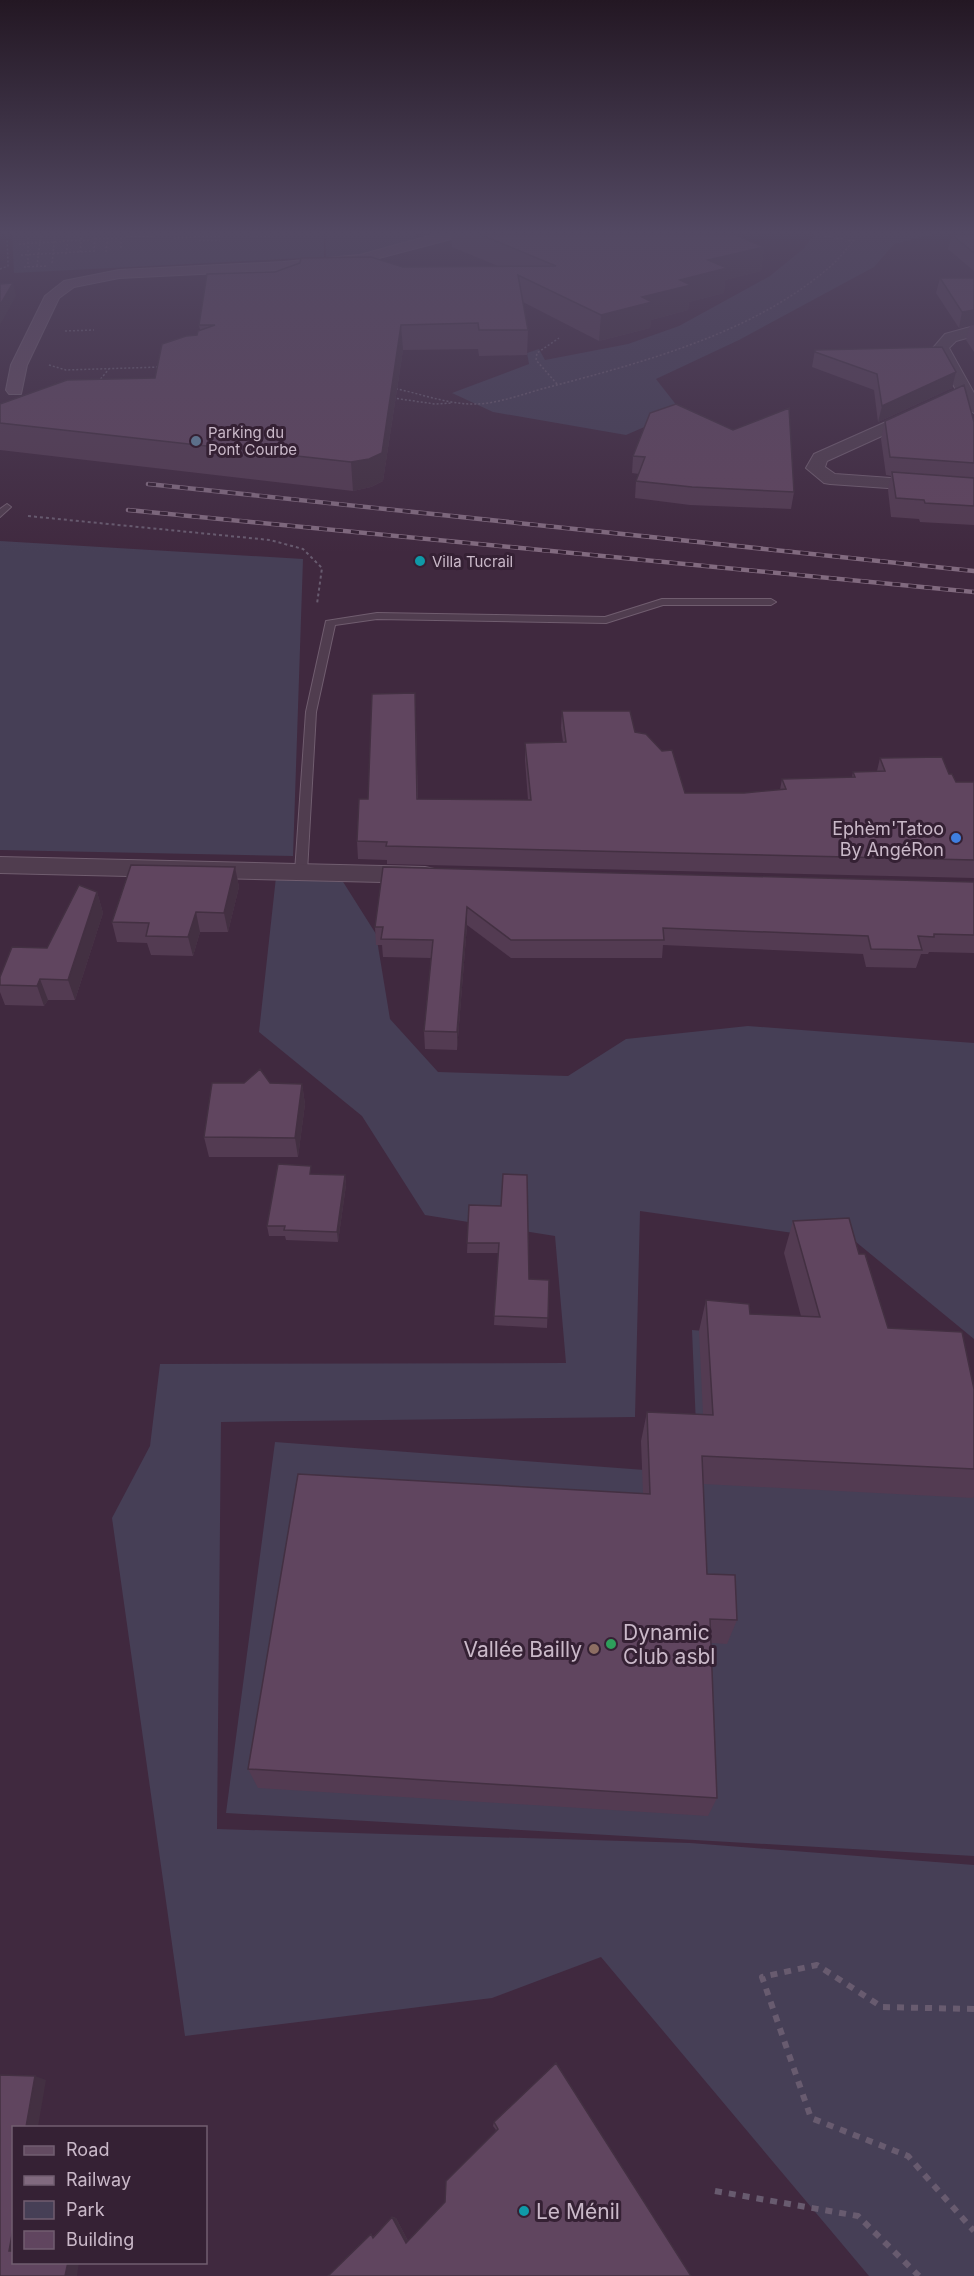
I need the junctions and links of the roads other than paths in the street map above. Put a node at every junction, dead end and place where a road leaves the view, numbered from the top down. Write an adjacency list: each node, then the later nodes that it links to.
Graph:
1 (31, 340): 3 (main road)
2 (944, 340): 5 (street)
3 (11, 389)
4 (933, 406): 6 (street)
5 (974, 408)
6 (974, 489)
7 (771, 602): 9 (lane)
8 (0, 865): 9 (street)
9 (301, 872): 10 (street)
10 (455, 875)

